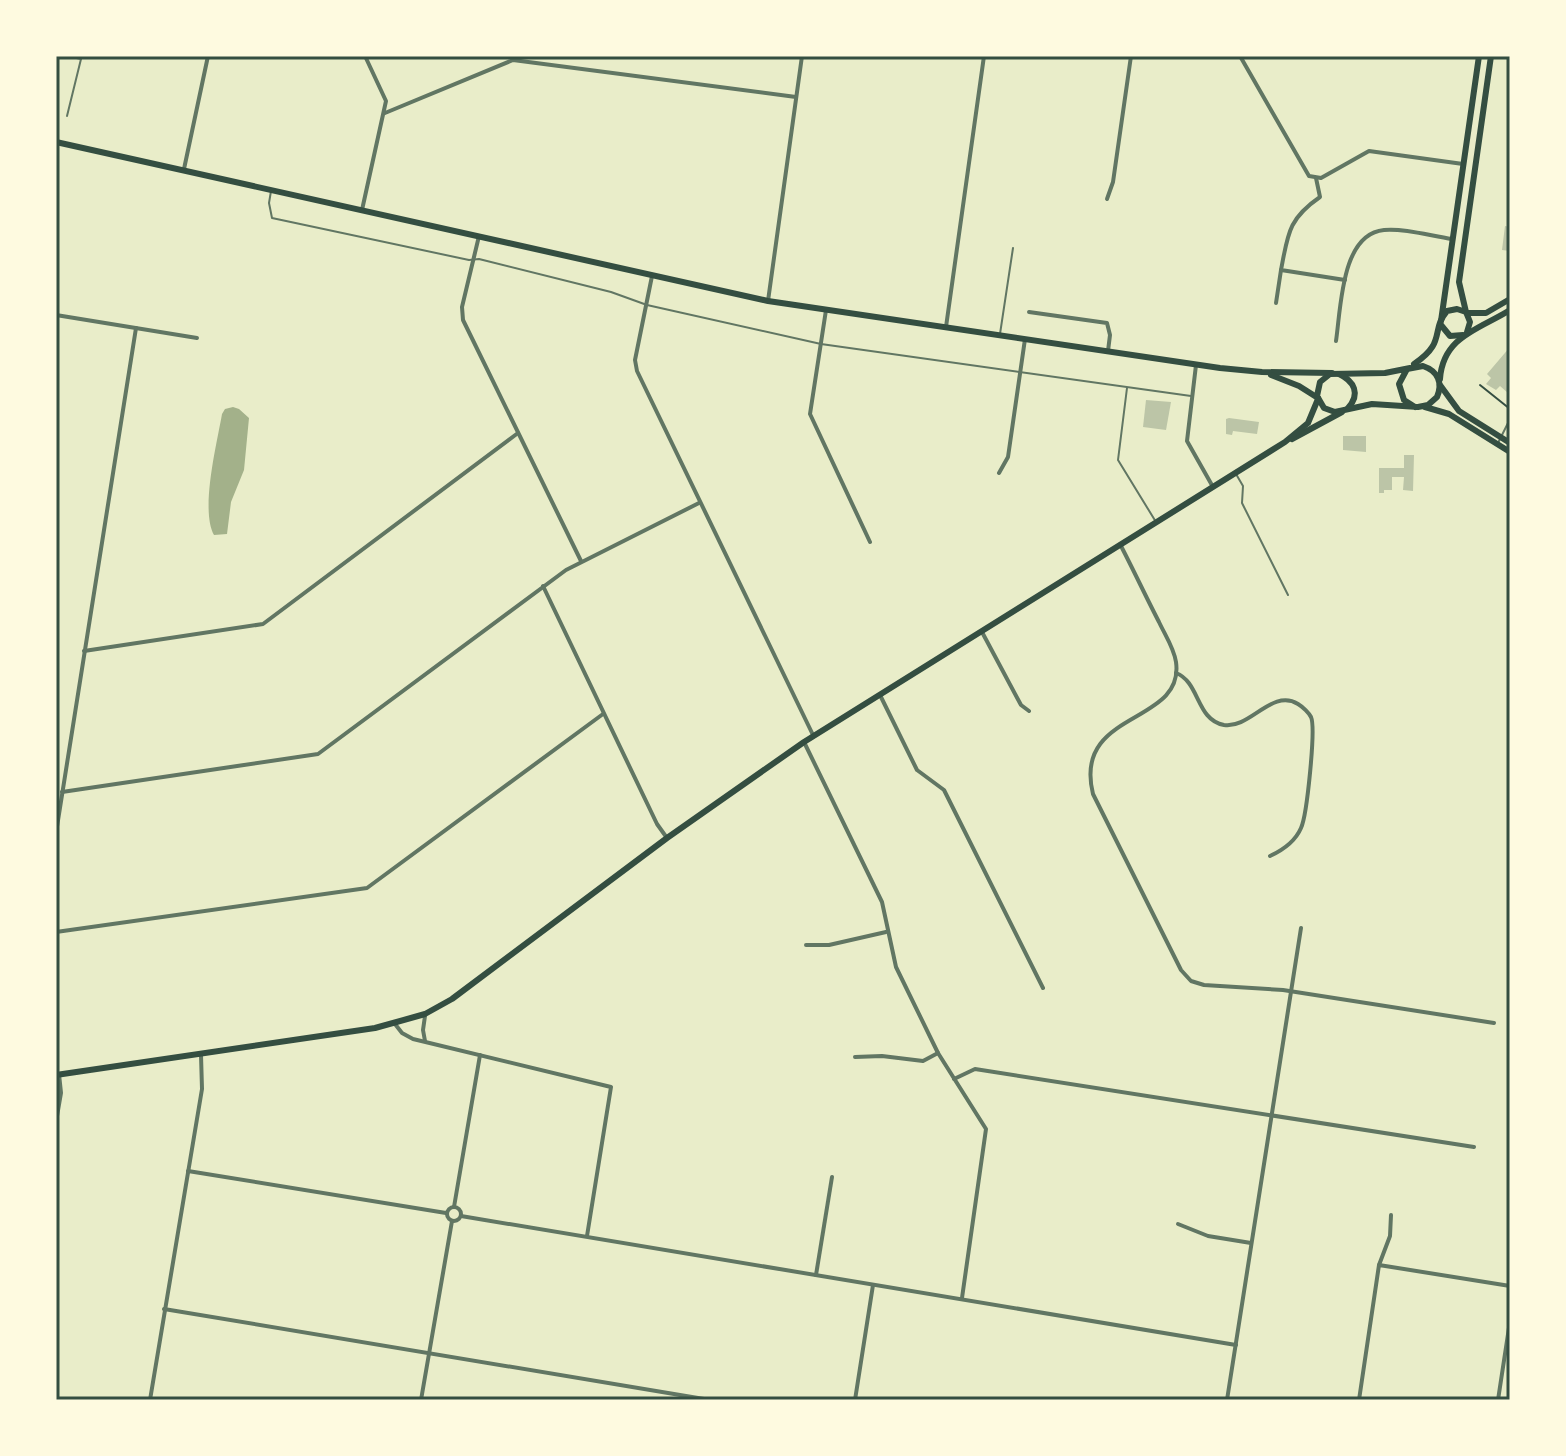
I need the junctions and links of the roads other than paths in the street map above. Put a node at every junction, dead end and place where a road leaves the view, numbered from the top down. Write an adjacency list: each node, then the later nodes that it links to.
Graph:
1 (67, 56): 12 (lane)
2 (208, 56): 15 (street)
3 (365, 56): 11 (street)
4 (802, 56): 10 (street)
5 (984, 56): 39 (street)
6 (1131, 56): 18 (street)
7 (1240, 56): 16 (street)
8 (1479, 56): 14 (main road)
9 (1491, 56): 35 (main road)
10 (796, 97): 11 (street); 28 (street)
11 (385, 113): 19 (street)
12 (67, 116)
13 (56, 142): 15 (main road)
14 (1463, 164): 16 (street); 21 (main road)
15 (184, 169): 17 (main road)
16 (1316, 178): 24 (street)
17 (271, 190): 19 (main road); 23 (lane)
18 (1107, 199)
19 (362, 210): 20 (main road)
20 (479, 236): 23 (street); 25 (main road)
21 (1452, 239): 26 (street); 38 (main road)
22 (1013, 248): 42 (lane)
23 (475, 260): 30 (lane); 61 (street)
24 (1281, 270): 26 (street); 29 (street)
25 (652, 276): 28 (main road); 30 (street)
26 (1345, 280): 45 (street)
27 (1510, 299): 31 (main road)
28 (768, 301): 32 (main road)
29 (1276, 303)
30 (647, 305): 46 (lane); 69 (street)
31 (1495, 308): 35 (main road); 37 (main road)
32 (826, 310): 39 (main road); 46 (street)
33 (1510, 310): 37 (main road)
34 (1029, 312): 47 (street)
35 (1466, 313): 38 (main road); 41 (main road)
36 (56, 315): 40 (street)
37 (1500, 316): 41 (main road)
38 (1440, 322): 41 (main road); 49 (main road)
39 (946, 327): 42 (main road)
40 (136, 328): 43 (street); 79 (street)
41 (1465, 334): 53 (main road)
42 (1000, 335): 44 (main road)
43 (197, 338)
44 (1025, 338): 47 (main road); 50 (street)
45 (1336, 341)
46 (821, 344): 50 (lane); 71 (street)
47 (1108, 351): 48 (main road)
48 (1196, 365): 51 (main road); 55 (street)
49 (1411, 367): 52 (main road); 53 (main road); 57 (main road)
50 (1019, 372): 54 (lane); 66 (street)
51 (1262, 372): 52 (main road); 56 (main road)
52 (1334, 373): 56 (main road); 58 (main road)
53 (1440, 384): 57 (main road); 60 (main road)
54 (1127, 387): 55 (lane); 70 (lane)
55 (1192, 396): 68 (street)
56 (1318, 399): 58 (main road); 63 (main road)
57 (1418, 407): 58 (main road); 60 (main road)
58 (1344, 411): 63 (main road)
59 (1510, 419): 62 (lane)
60 (1485, 432): 62 (main road)
61 (518, 433): 74 (street); 79 (street)
62 (1500, 441): 64 (main road); 65 (main road)
63 (1285, 442): 67 (main road)
64 (1510, 443)
65 (1510, 452)
66 (999, 473)
67 (1235, 473): 68 (main road); 77 (lane)
68 (1213, 487): 70 (main road)
69 (699, 503): 74 (street); 84 (street)
70 (1157, 523): 72 (main road)
71 (870, 542)
72 (1121, 546): 78 (main road); 80 (street)
73 (1510, 549): 75 (street)
74 (581, 561): 76 (street)
75 (1510, 574)
76 (543, 586): 83 (street); 86 (street)
77 (1288, 595)
78 (982, 632): 81 (main road); 82 (street)
79 (84, 651): 86 (street)
80 (1176, 673): 89 (street); 95 (street)
81 (880, 695): 84 (main road); 94 (street)
82 (1029, 711)
83 (603, 714): 88 (street); 91 (street)
84 (813, 736): 85 (main road)
85 (804, 742): 88 (main road); 92 (street)
86 (62, 792): 87 (street)
87 (56, 833)
88 (667, 838): 96 (main road)
89 (1270, 856)
90 (1301, 928): 95 (street)
91 (56, 932)
92 (887, 932): 93 (street); 101 (street)
93 (806, 945)
94 (1043, 988)
95 (1291, 992): 97 (street); 106 (street)
96 (425, 1014): 98 (main road); 99 (street)
97 (1494, 1023)
98 (395, 1024): 99 (street); 100 (main road)
99 (425, 1041): 102 (street)
100 (200, 1052): 104 (main road); 109 (street)
101 (938, 1053): 103 (street); 105 (street)
102 (480, 1055): 111 (street); 117 (street)
103 (855, 1057)
104 (58, 1074): 107 (street)
105 (954, 1079): 106 (street); 123 (street)
106 (1272, 1116): 108 (street); 118 (street)
107 (56, 1122)
108 (1474, 1147)
109 (188, 1171): 112 (street); 124 (street)
110 (832, 1177): 120 (street)
111 (454, 1207): 112 (street); 114 (street)
112 (446, 1213): 115 (street)
113 (1391, 1215): 119 (street)
114 (461, 1216): 115 (street); 117 (street)
115 (452, 1221): 127 (street)
116 (1178, 1224): 118 (street)
117 (587, 1236): 120 (street)
118 (1251, 1243): 126 (street)
119 (1379, 1265): 122 (street); 133 (street)
120 (816, 1275): 121 (street)
121 (873, 1285): 123 (street); 131 (street)
122 (1510, 1286)
123 (962, 1300): 126 (street)
124 (164, 1309): 127 (street); 129 (street)
125 (1510, 1321): 134 (street)
126 (1236, 1345): 132 (street)
127 (429, 1353): 128 (street); 130 (street)
128 (704, 1399)
129 (150, 1400)
130 (421, 1400)
131 (855, 1400)
132 (1227, 1400)
133 (1359, 1400)
134 (1498, 1400)

